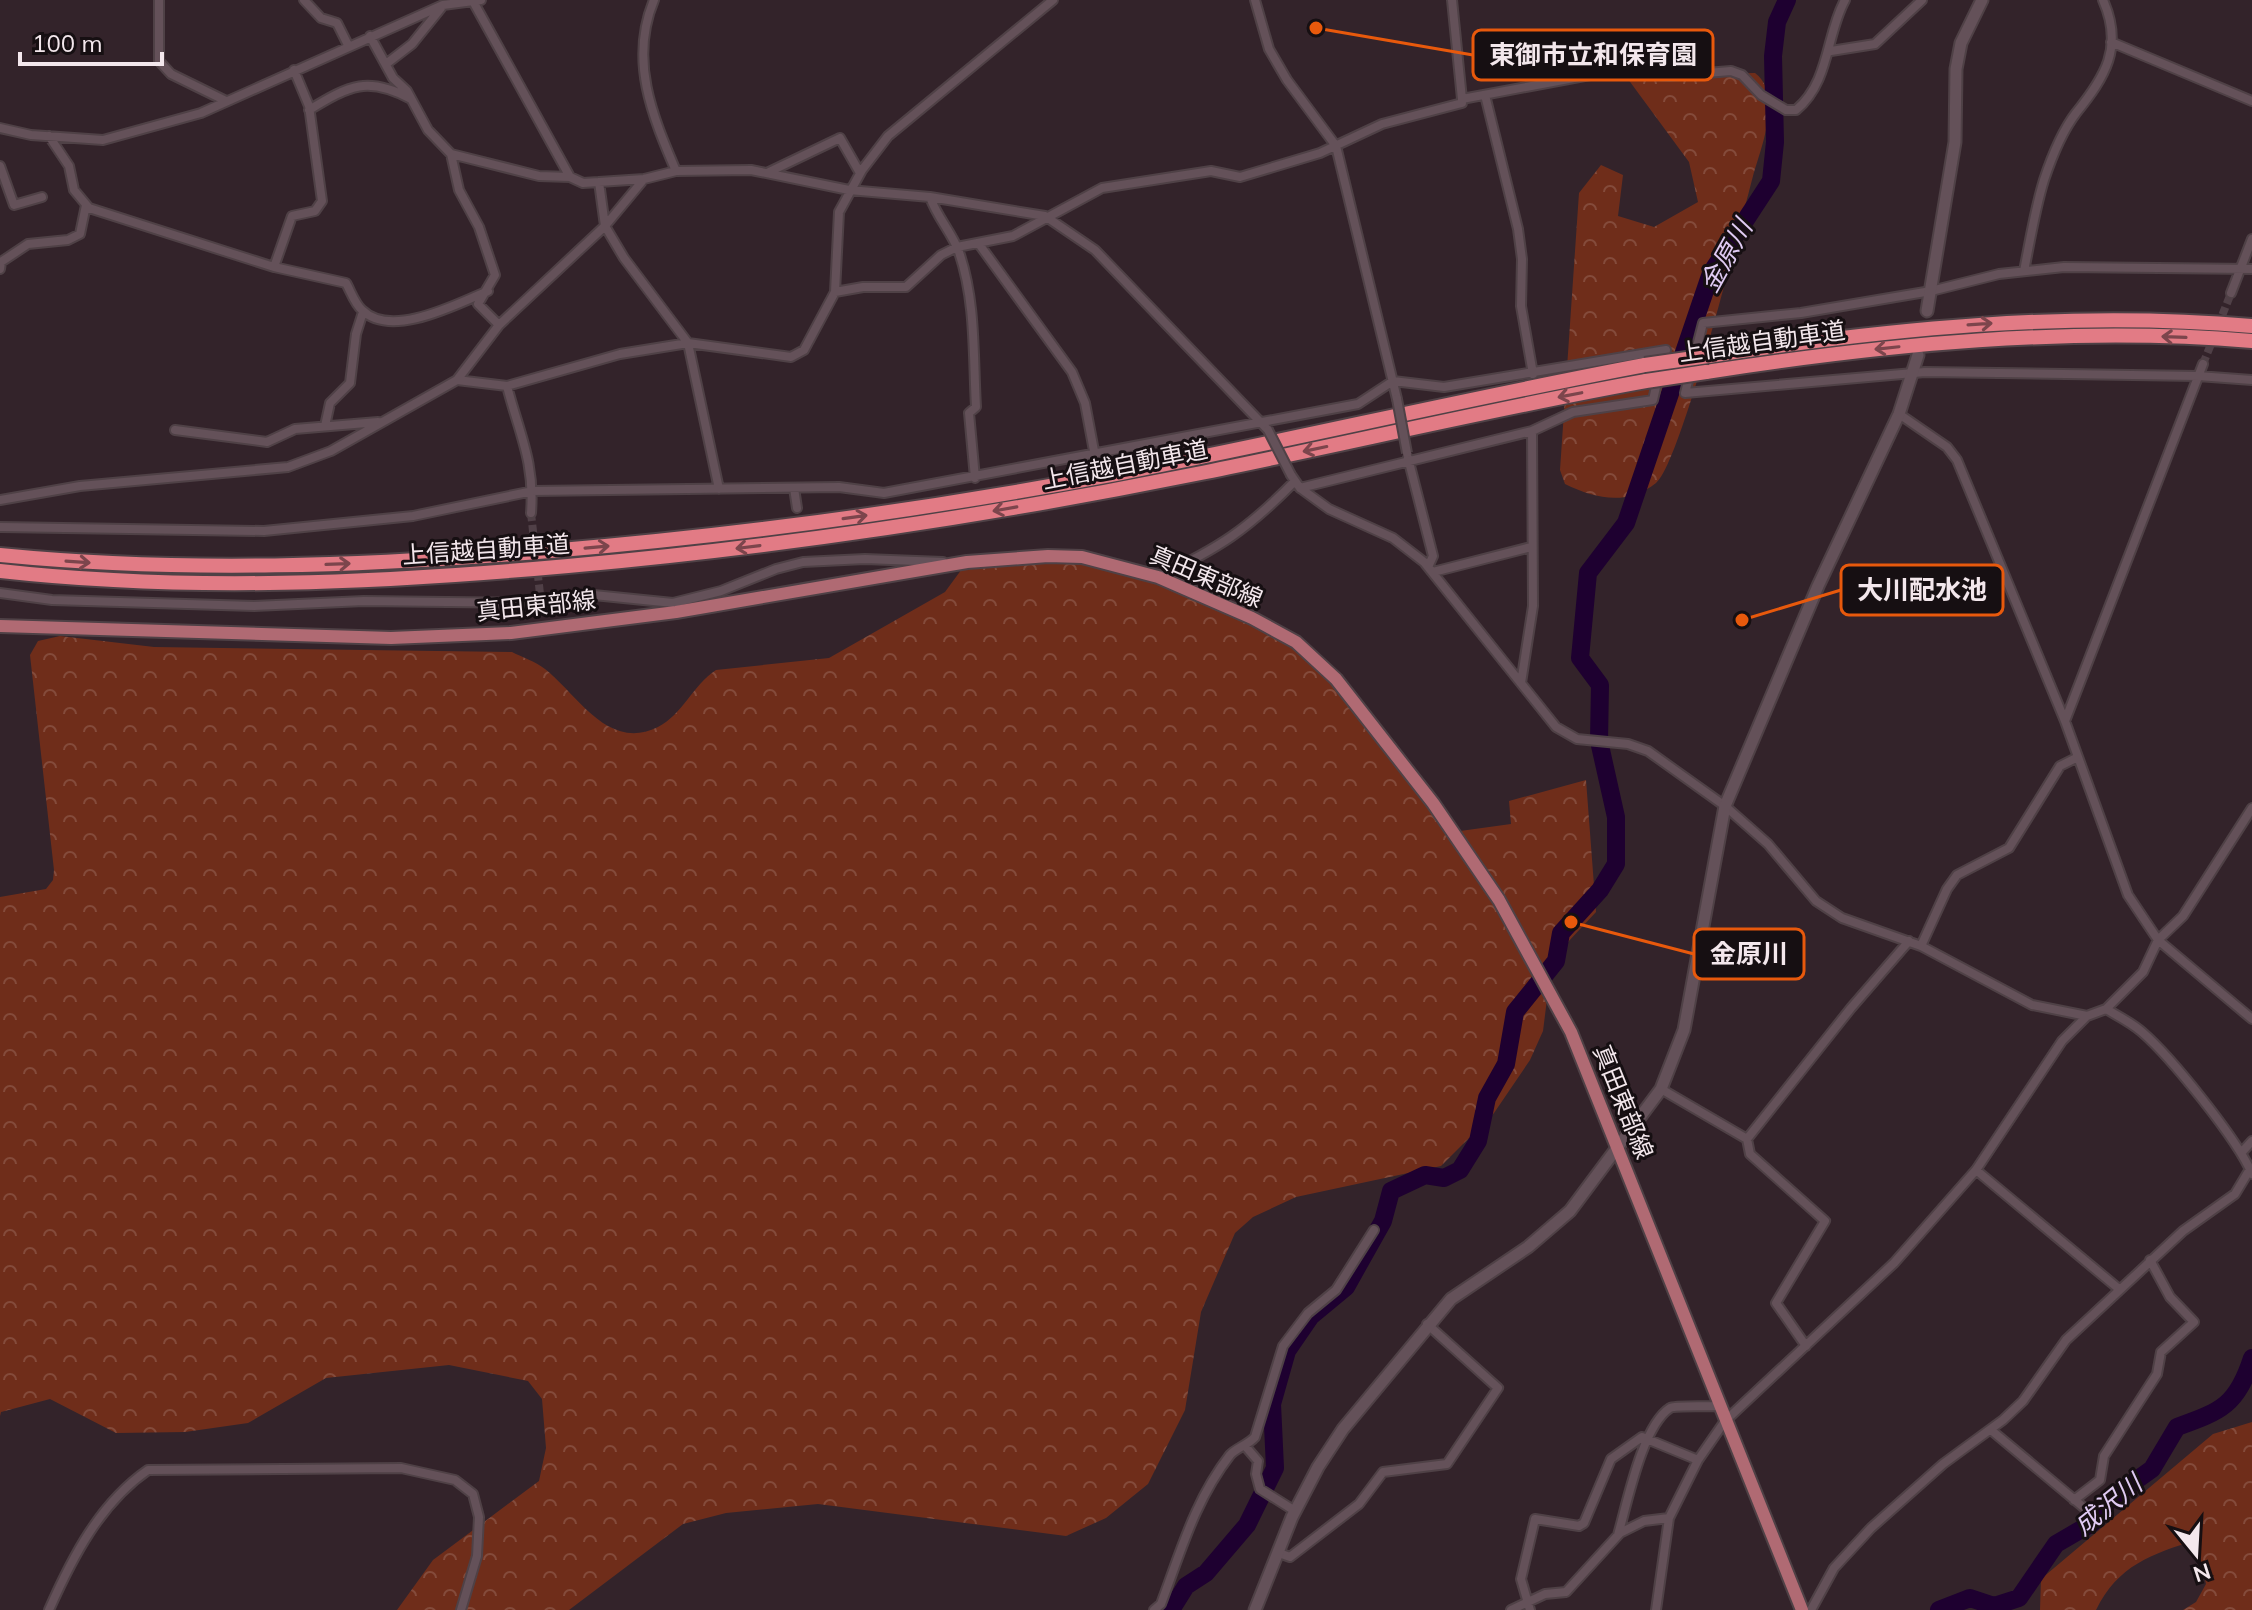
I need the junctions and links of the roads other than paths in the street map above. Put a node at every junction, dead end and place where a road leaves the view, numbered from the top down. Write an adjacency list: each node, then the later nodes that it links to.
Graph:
1 (159, 0): 22 (street)
2 (304, 0): 15 (street)
3 (654, 0): 30 (street)
4 (1053, 0): 32 (street)
5 (1255, 0): 27 (street)
6 (1452, 0): 21 (street)
7 (1845, 0): 16 (street)
8 (1922, 0): 16 (street)
9 (1982, 0): 51 (street)
10 (2103, 0): 14 (street)
11 (442, 2): 12 (street); 13 (street); 17 (street)
12 (477, 2): 33 (street)
13 (370, 36): 15 (street); 17 (street)
14 (2111, 42): 23 (street); 49 (street)
15 (348, 45): 18 (street)
16 (1831, 51): 19 (street)
17 (386, 64): 20 (street)
18 (294, 70): 22 (street); 24 (street)
19 (1485, 95): 21 (street); 63 (street)
20 (412, 99): 24 (street); 28 (street)
21 (1462, 99): 27 (street)
22 (226, 101): 26 (street)
23 (2252, 101)
24 (309, 110): 45 (street)
25 (0, 128): 26 (street)
26 (49, 136): 39 (street)
27 (1336, 146): 40 (street); 67 (street)
28 (451, 154): 33 (street); 50 (street)
29 (0, 166): 37 (street)
30 (676, 171): 31 (street); 34 (street)
31 (768, 173): 32 (street); 36 (street)
32 (860, 173): 36 (street)
33 (570, 177): 35 (street)
34 (644, 179): 35 (street); 41 (street)
35 (599, 182): 41 (street)
36 (849, 190): 38 (street); 52 (street)
37 (42, 197)
38 (930, 197): 40 (street); 44 (street)
39 (86, 205): 45 (street); 47 (street)
40 (1045, 216): 43 (street); 70 (street)
41 (605, 226): 56 (street); 59 (street)
42 (2252, 239): 46 (street)
43 (979, 244): 44 (street); 75 (street)
44 (957, 247): 52 (street); 77 (street)
45 (274, 267): 55 (street)
46 (2240, 268): 48 (street); 49 (street); 53 (street)
47 (0, 269)
48 (2252, 269)
49 (2024, 271): 51 (street)
50 (488, 291): 55 (street); 56 (street)
51 (1931, 291): 54 (street); 62 (street)
52 (835, 292): 59 (street)
53 (2231, 293)
54 (1927, 311)
55 (363, 312): 72 (street)
56 (499, 325): 65 (street)
57 (2252, 326): 87 (highway, 上信越自動車道, one-way to 57, bridge)
58 (2252, 341): 90 (highway, 上信越自動車道, one-way to 90, bridge)
59 (688, 343): 68 (street); 80 (street)
60 (1918, 355): 62 (street)
61 (2203, 364): 64 (street)
62 (1914, 372): 64 (street); 69 (street)
63 (1533, 374): 67 (street); 74 (street)
64 (2198, 376): 66 (street); 96 (street)
65 (457, 380): 68 (street); 71 (street)
66 (2252, 380)
67 (1393, 381): 70 (street); 76 (street, bridge)
68 (507, 386): 81 (street)
69 (1899, 414): 96 (street); 98 (street)
70 (1260, 420): 75 (street); 78 (street, bridge)
71 (378, 422): 72 (street); 82 (street)
72 (325, 426): 73 (street)
73 (175, 430)
74 (1532, 431): 76 (street); 86 (street)
75 (1094, 451): 77 (street)
76 (1408, 457): 78 (street); 89 (street)
77 (975, 478): 79 (street)
78 (1296, 481): 89 (street); 91 (street)
79 (794, 488): 80 (street); 83 (street)
80 (719, 489): 81 (street)
81 (533, 491): 84 (street); 85 (street)
82 (0, 500)
83 (797, 508)
84 (531, 513)
85 (0, 527)
86 (1531, 547): 89 (street); 95 (street)
87 (0, 555)
88 (967, 562): 91 (main road, 真田東部線); 93 (main road, 真田東部線); 93 (street)
89 (1431, 570): 95 (street)
90 (0, 571)
91 (1158, 577): 109 (main road, 真田東部線)
92 (0, 593): 93 (street)
93 (674, 608): 94 (main road, 真田東部線)
94 (0, 626)
95 (1521, 683): 98 (street)
96 (2065, 721): 97 (street)
97 (2078, 757): 100 (street); 102 (street)
98 (1725, 806): 101 (street); 106 (street)
99 (2252, 808): 100 (street)
100 (2158, 940): 103 (street); 105 (street)
101 (1909, 941): 102 (street); 107 (street)
102 (1921, 946): 104 (street)
103 (2106, 1009): 104 (street); 110 (street)
104 (2087, 1016): 111 (street)
105 (2252, 1019)
106 (1661, 1089): 107 (street); 109 (street)
107 (1747, 1139): 117 (street)
108 (2252, 1141): 110 (street)
109 (1617, 1146): 116 (street); 118 (main road, 真田東部線)
110 (2242, 1152): 112 (street)
111 (1976, 1170): 115 (street); 117 (street)
112 (2251, 1172): 114 (street)
113 (1374, 1230): 122 (street)
114 (2150, 1260): 115 (street); 124 (street)
115 (2119, 1289): 120 (street)
116 (1427, 1324): 125 (street); 129 (street)
117 (1806, 1346): 119 (street)
118 (1720, 1406): 119 (main road, 真田東部線); 121 (street)
119 (1725, 1421): 123 (street); 137 (main road, 真田東部線)
120 (1991, 1430): 124 (street); 138 (street)
121 (1648, 1438): 123 (street); 128 (street); 130 (street)
122 (1246, 1447): 125 (street); 133 (street)
123 (1698, 1460): 127 (street)
124 (2074, 1500): 126 (street)
125 (1295, 1511): 129 (street)
126 (2088, 1511)
127 (1669, 1518): 128 (street); 136 (street)
128 (1617, 1536): 130 (street)
129 (1279, 1553): 134 (street)
130 (1529, 1605): 135 (street)
131 (49, 1610): 132 (street)
132 (461, 1610)
133 (1154, 1610)
134 (1255, 1610)
135 (1511, 1610)
136 (1656, 1610)
137 (1802, 1610)
138 (1811, 1610)

